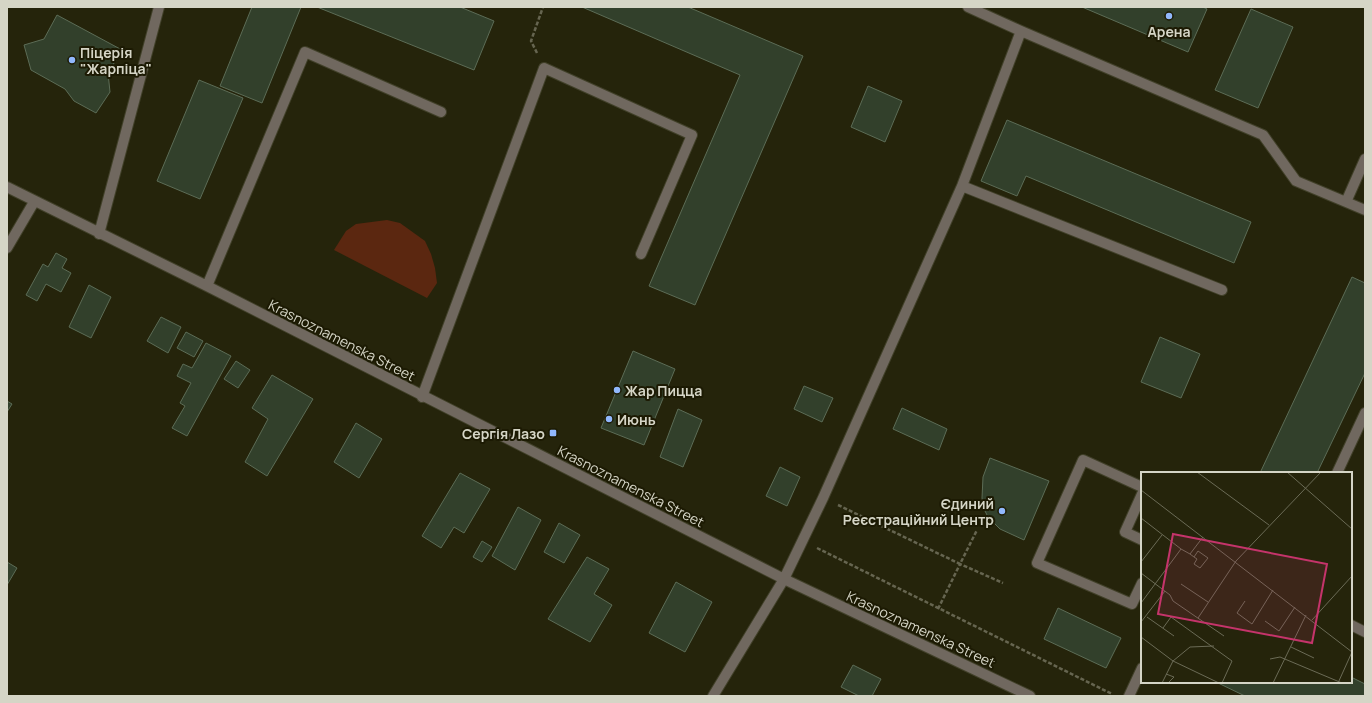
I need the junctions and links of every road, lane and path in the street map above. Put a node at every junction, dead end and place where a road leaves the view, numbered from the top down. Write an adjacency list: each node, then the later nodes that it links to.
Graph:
1 (159, 7): 13 (street)
2 (543, 7): 5 (path)
3 (968, 7): 4 (street)
4 (1021, 31): 8 (street); 11 (street)
5 (544, 68): 15 (street); 18 (street)
6 (441, 112): 16 (street)
7 (1365, 159): 11 (street)
8 (962, 186): 17 (street); 23 (street)
9 (7, 187): 10 (street, Krasnoznamenska Street)
10 (34, 202): 13 (street, Krasnoznamenska Street); 14 (street)
11 (1346, 202): 12 (street)
12 (1365, 210)
13 (100, 234): 16 (street, Krasnoznamenska Street)
14 (7, 248)
15 (641, 254)
16 (207, 286): 18 (street, Krasnoznamenska Street)
17 (1222, 290)
18 (422, 396): 28 (street, Krasnoznamenska Street)
19 (1365, 413): 20 (street)
20 (1337, 472)
21 (1141, 487): 30 (street)
22 (1141, 496): 25 (street)
23 (823, 498): 26 (street); 27 (path)
24 (977, 530): 27 (path)
25 (1141, 540)
26 (802, 541): 28 (street); 31 (path)
27 (960, 564): 29 (path); 31 (path)
28 (784, 579): 35 (street); 36 (street, Krasnoznamenska Street)
29 (1003, 583)
30 (1141, 585)
31 (938, 609): 37 (path)
32 (1352, 625): 33 (street)
33 (1365, 632)
34 (1141, 670): 38 (street)
35 (713, 696)
36 (1030, 696)
37 (1116, 696)
38 (1129, 696)

